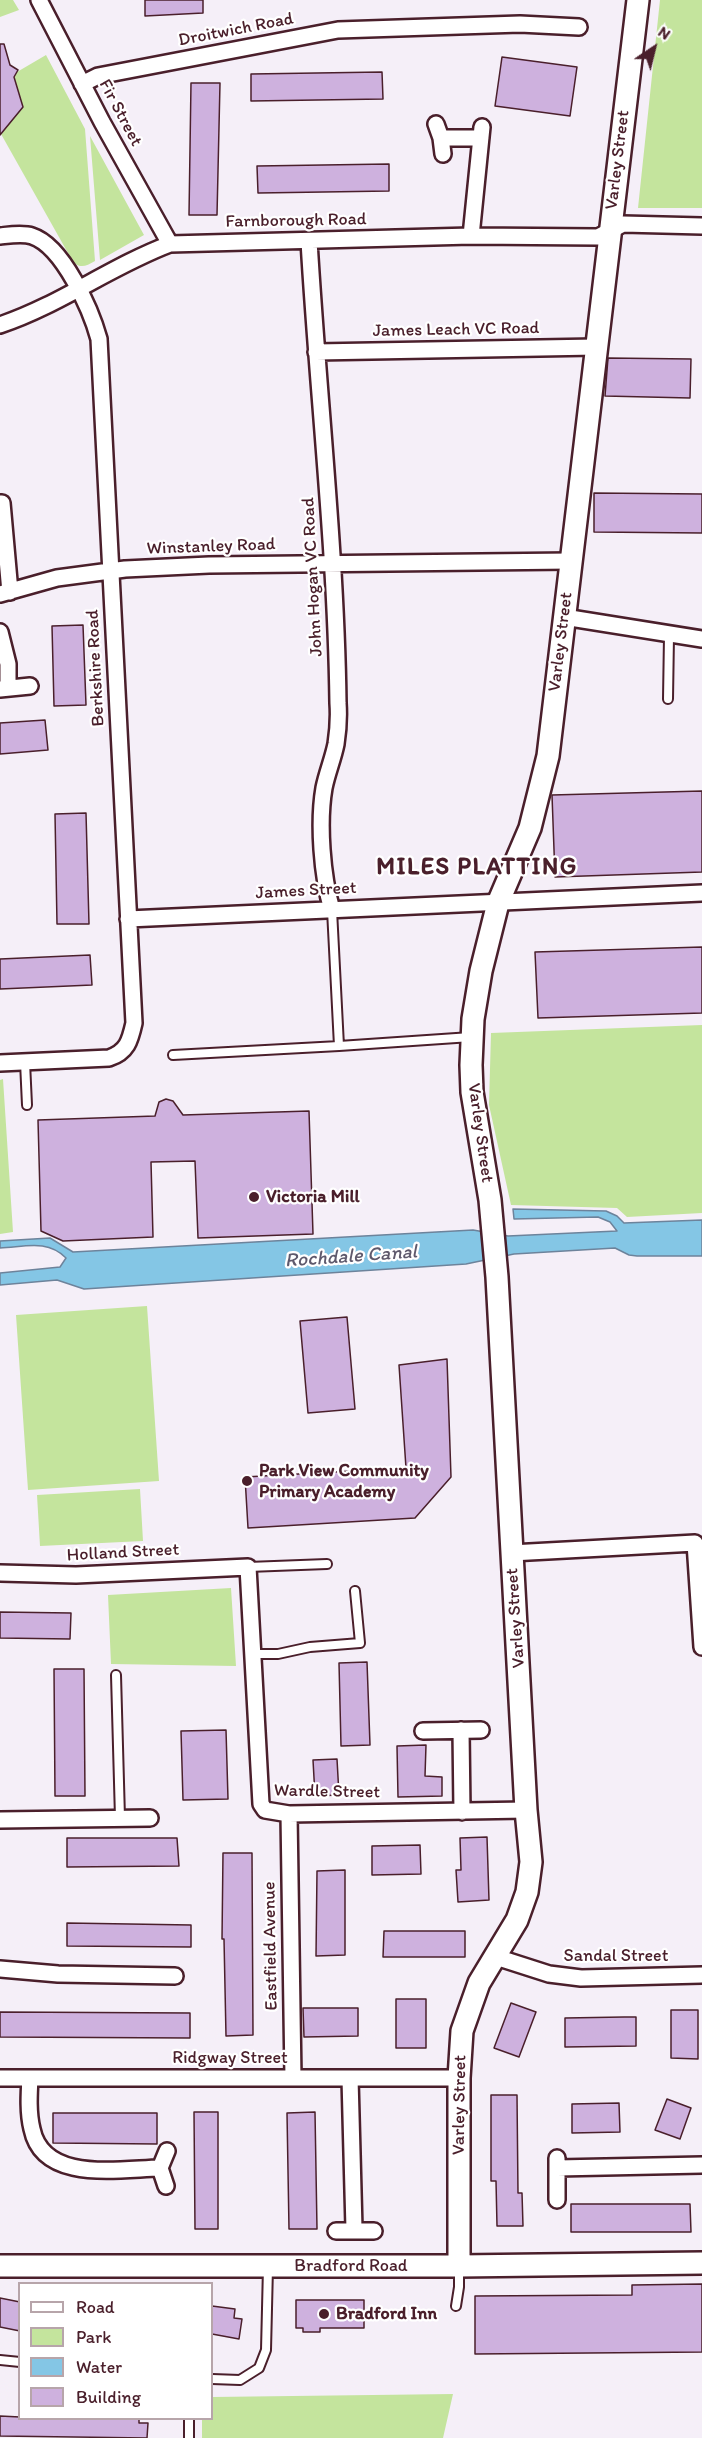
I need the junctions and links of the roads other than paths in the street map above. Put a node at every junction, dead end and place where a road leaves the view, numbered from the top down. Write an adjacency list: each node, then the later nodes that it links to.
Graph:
1 (39, 0): 4 (street, Fir Street)
2 (638, 0): 7 (street, Varley Street)
3 (579, 27): 4 (street, Droitwich Road)
4 (82, 84): 11 (street, Fir Street)
5 (443, 154): 9 (street)
6 (702, 226): 7 (street, Farnborough Road)
7 (610, 230): 9 (street, Farnborough Road); 14 (street, Varley Street)
8 (0, 236): 12 (street, Berkshire Road)
9 (471, 236): 10 (street, Farnborough Road)
10 (309, 241): 11 (street, Farnborough Road); 15 (street, John Hogan VC Road)
11 (170, 244): 12 (street, Farnborough Road)
12 (78, 290): 13 (street, Farnborough Road); 19 (street, Berkshire Road)
13 (0, 325)
14 (596, 346): 15 (street, James Leach VC Road); 17 (street, Varley Street)
15 (316, 352): 18 (street, John Hogan VC Road)
16 (0, 503): 20 (street)
17 (571, 561): 18 (street, Winstanley Road); 21 (street, Varley Street)
18 (334, 563): 19 (street, Winstanley Road); 30 (street, John Hogan VC Road)
19 (111, 570): 20 (street, Winstanley Road); 31 (street, Berkshire Road)
20 (5, 593)
21 (564, 617): 23 (street); 29 (street, Varley Street)
22 (0, 632): 26 (street)
23 (669, 636): 24 (street); 27 (lane)
24 (702, 639)
25 (30, 686): 26 (street)
26 (4, 688)
27 (669, 699)
28 (702, 893): 29 (street, James Street)
29 (498, 903): 30 (street, James Street); 32 (street, Varley Street)
30 (332, 910): 31 (street, James Street); 33 (lane)
31 (128, 918): 35 (street, Berkshire Road)
32 (472, 1037): 33 (lane); 38 (street, Varley Street)
33 (339, 1046): 34 (lane)
34 (173, 1055)
35 (25, 1062): 36 (street); 37 (lane)
36 (0, 1063)
37 (27, 1105)
38 (511, 1554): 43 (street); 49 (street, Varley Street)
39 (327, 1564): 40 (lane)
40 (248, 1567): 41 (street, Holland Street); 44 (street, Wardle Street)
41 (0, 1573)
42 (355, 1591): 44 (lane)
43 (702, 1647)
44 (254, 1654): 51 (street, Wardle Street)
45 (116, 1675): 52 (lane)
46 (461, 1730): 47 (street); 48 (street); 50 (street)
47 (481, 1730)
48 (423, 1731)
49 (526, 1810): 50 (street, Wardle Street); 55 (street, Varley Street)
50 (462, 1812): 51 (street, Wardle Street)
51 (289, 1814): 61 (street, Eastfield Avenue)
52 (120, 1818): 53 (street); 54 (street)
53 (150, 1818)
54 (0, 1820)
55 (496, 1957): 57 (street, Sandal Street); 63 (street, Varley Street)
56 (0, 1969): 58 (street)
57 (702, 1974)
58 (175, 1976)
59 (0, 2078): 60 (street, Ridgway Street)
60 (30, 2078): 61 (street, Ridgway Street); 66 (street)
61 (293, 2078): 62 (street, Ridgway Street)
62 (350, 2078): 63 (street, Ridgway Street); 69 (street)
63 (459, 2078): 75 (street, Varley Street)
64 (167, 2151): 66 (street)
65 (702, 2165): 68 (street)
66 (160, 2168): 67 (street)
67 (166, 2186)
68 (557, 2200)
69 (354, 2229): 70 (street); 71 (street)
70 (336, 2231)
71 (374, 2231)
72 (702, 2263): 75 (street, Bradford Road)
73 (0, 2266): 74 (street, Bradford Road)
74 (268, 2266): 75 (street, Bradford Road); 79 (lane)
75 (459, 2266): 76 (lane)
76 (456, 2306)
77 (0, 2360): 78 (lane)
78 (18, 2362)
79 (213, 2379)
80 (189, 2420): 81 (lane)
81 (189, 2438)

